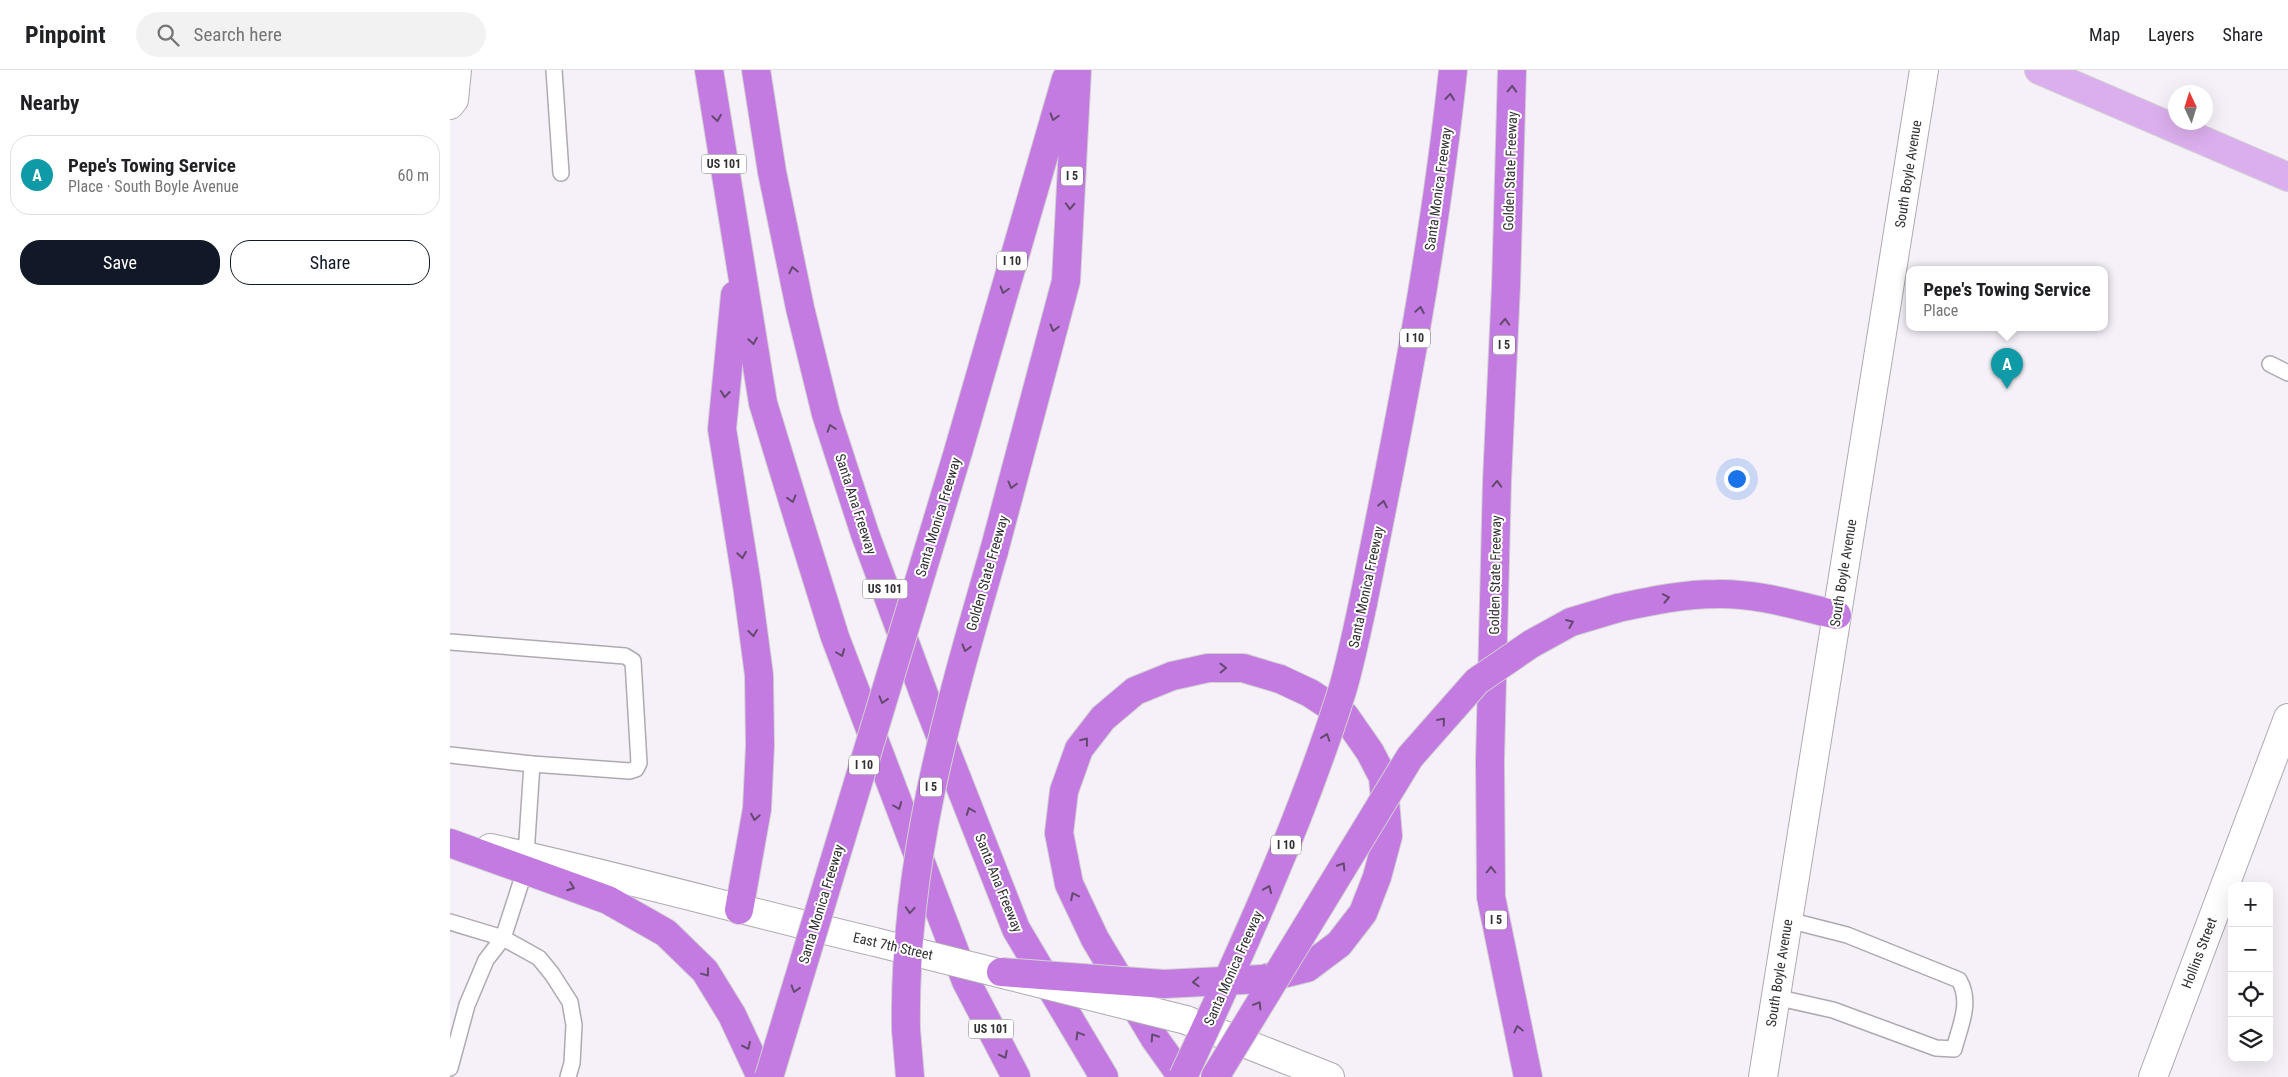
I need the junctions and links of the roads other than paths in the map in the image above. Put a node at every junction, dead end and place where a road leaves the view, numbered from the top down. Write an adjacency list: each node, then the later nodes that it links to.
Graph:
1 (457, 70): 11 (main road)
2 (554, 70): 12 (lane)
3 (709, 70): 14 (highway, US 101, one-way to 14)
4 (756, 70): 37 (highway, Santa Ana Freeway / US 101, one-way to 4)
5 (1068, 70): 34 (highway, Santa Monica Freeway / I 10, one-way to 34, bridge)
6 (1077, 70): 35 (highway, Golden State Freeway / I 5, one-way to 35, bridge)
7 (1453, 70): 38 (highway, Santa Monica Freeway / I 10, one-way to 7, bridge)
8 (1512, 70): 41 (highway, Golden State Freeway / I 5, one-way to 8)
9 (1924, 70): 17 (main road, South Boyle Avenue)
10 (2040, 70): 13 (main road)
11 (450, 105)
12 (561, 173)
13 (2288, 177)
14 (739, 258): 24 (highway, one-way to 24); 36 (highway, US 101, one-way to 36)
15 (2270, 364): 16 (lane)
16 (2288, 373)
17 (1837, 615): 25 (main road, South Boyle Avenue); 39 (highway, one-way to 17, bridge)
18 (450, 642): 21 (lane)
19 (2288, 718): 42 (main road, Hollins Street)
20 (450, 755): 21 (lane)
21 (532, 764): 23 (lane)
22 (450, 841): 23 (highway)
23 (526, 863): 24 (main road, East 7th Street); 27 (lane); 33 (highway, one-way to 33)
24 (739, 910): 28 (main road, East 7th Street, bridge)
25 (1788, 920): 29 (main road, South Boyle Avenue); 29 (lane)
26 (450, 922): 27 (lane)
27 (504, 938): 30 (lane); 32 (lane)
28 (1001, 972): 38 (highway, one-way to 28, bridge); 40 (main road, East 7th Street, bridge)
29 (1775, 997): 31 (main road, South Boyle Avenue)
30 (450, 1068)
31 (1763, 1073)
32 (568, 1077)
33 (761, 1077)
34 (769, 1077)
35 (910, 1077)
36 (1016, 1077)
37 (1104, 1077)
38 (1183, 1077)
39 (1215, 1077)
40 (1330, 1077)
41 (1528, 1077)
42 (2153, 1077)

